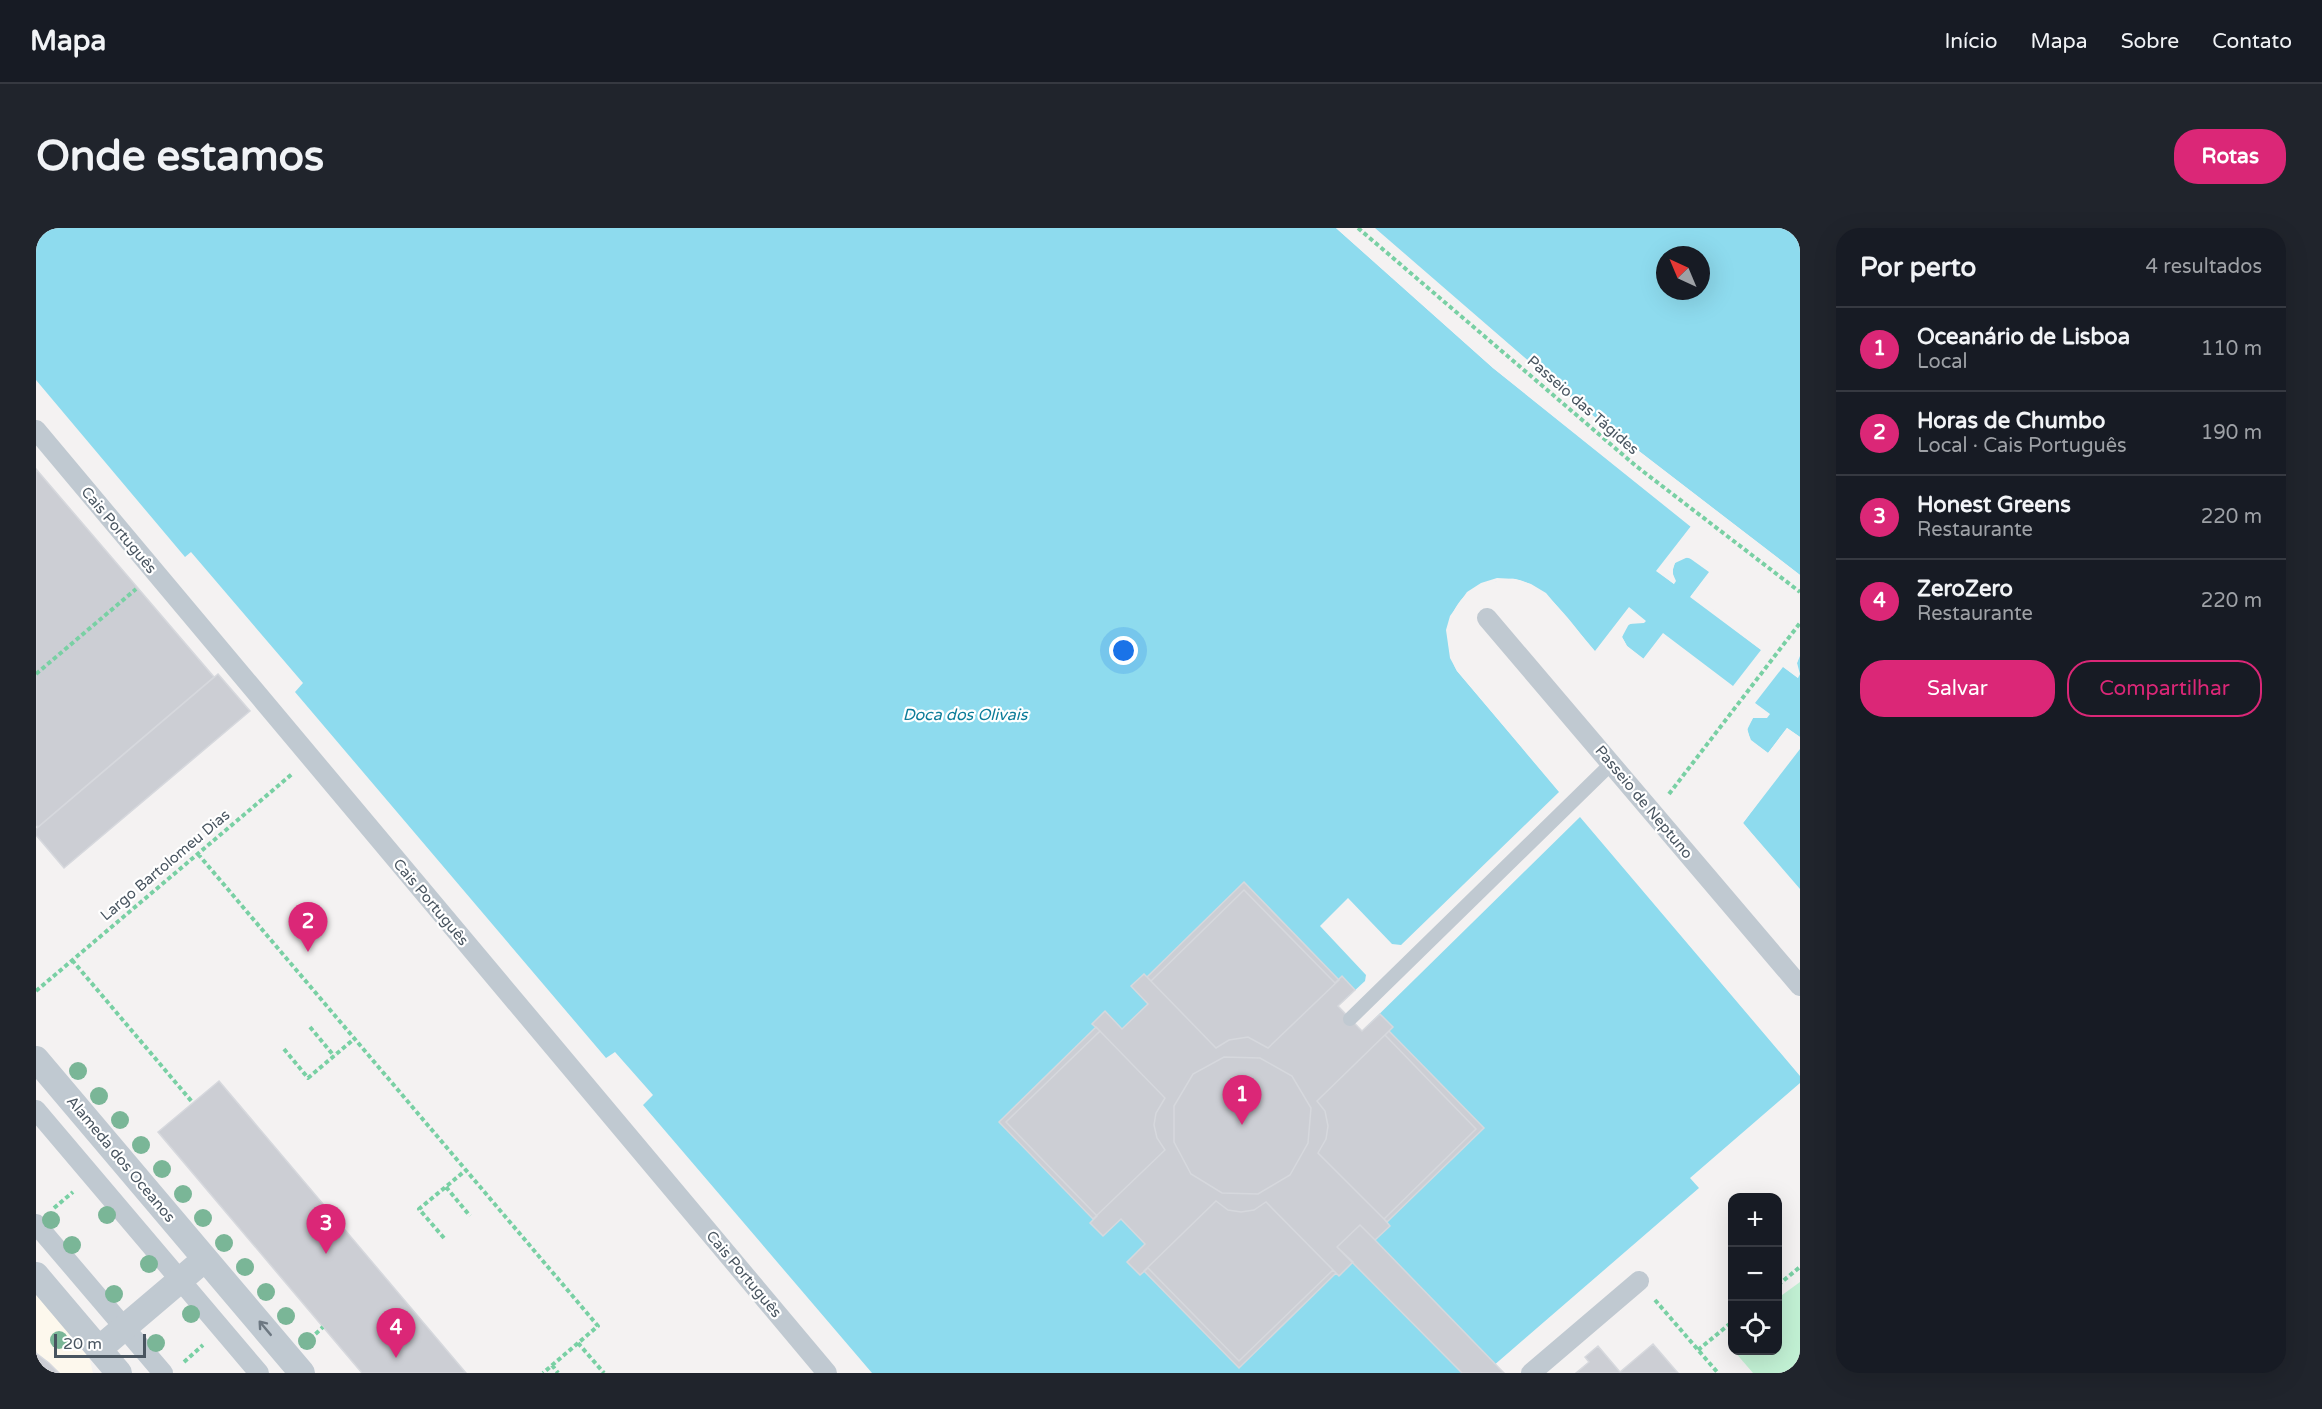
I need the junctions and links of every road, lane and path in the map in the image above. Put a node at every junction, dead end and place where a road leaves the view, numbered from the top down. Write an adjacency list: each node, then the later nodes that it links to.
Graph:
1 (1358, 228): 4 (path, Passeio das Tágides)
2 (36, 430): 3 (street, Cais Português)
3 (155, 573): 7 (path); 8 (street, Cais Português)
4 (1800, 592)
5 (1487, 618): 9 (street, Passeio de Neptuno)
6 (1800, 623): 10 (path)
7 (36, 674)
8 (310, 758): 11 (path, Largo Bartolomeu Dias); 51 (street, Cais Português)
9 (1611, 764): 10 (street, Passeio de Neptuno); 15 (lane)
10 (1654, 814): 13 (street, Passeio de Neptuno)
11 (198, 854): 12 (path, Largo Bartolomeu Dias); 17 (path)
12 (72, 960): 14 (path, Largo Bartolomeu Dias); 21 (path)
13 (1800, 986)
14 (36, 991)
15 (1350, 1019)
16 (310, 1027): 19 (path)
17 (355, 1039): 19 (path); 23 (path)
18 (284, 1049): 19 (path)
19 (334, 1056)
20 (36, 1059): 29 (street, Alameda dos Oceanos)
21 (193, 1103)
22 (36, 1110): 32 (street)
23 (466, 1170): 24 (path); 40 (path)
24 (446, 1187): 26 (path); 28 (path)
25 (78, 1188): 27 (path)
26 (470, 1216)
27 (43, 1218): 37 (street)
28 (444, 1238)
29 (205, 1259): 32 (street); 47 (street, Alameda dos Oceanos, one-way to 29)
30 (1800, 1267): 34 (path)
31 (36, 1275): 41 (street)
32 (180, 1280): 37 (street); 46 (street)
33 (1639, 1281): 42 (path); 52 (street)
34 (1782, 1282)
35 (1728, 1325): 42 (path)
36 (323, 1327): 38 (path)
37 (124, 1328): 41 (street); 44 (street)
38 (309, 1339)
39 (208, 1341): 44 (path)
40 (578, 1343): 43 (path); 50 (path)
41 (99, 1349): 45 (street)
42 (1698, 1350): 53 (path)
43 (552, 1365): 48 (path); 49 (path)
44 (171, 1369)
45 (120, 1373)
46 (259, 1373)
47 (302, 1373)
48 (543, 1373)
49 (558, 1373)
50 (604, 1373)
51 (827, 1373)
52 (1531, 1373)
53 (1718, 1373)

